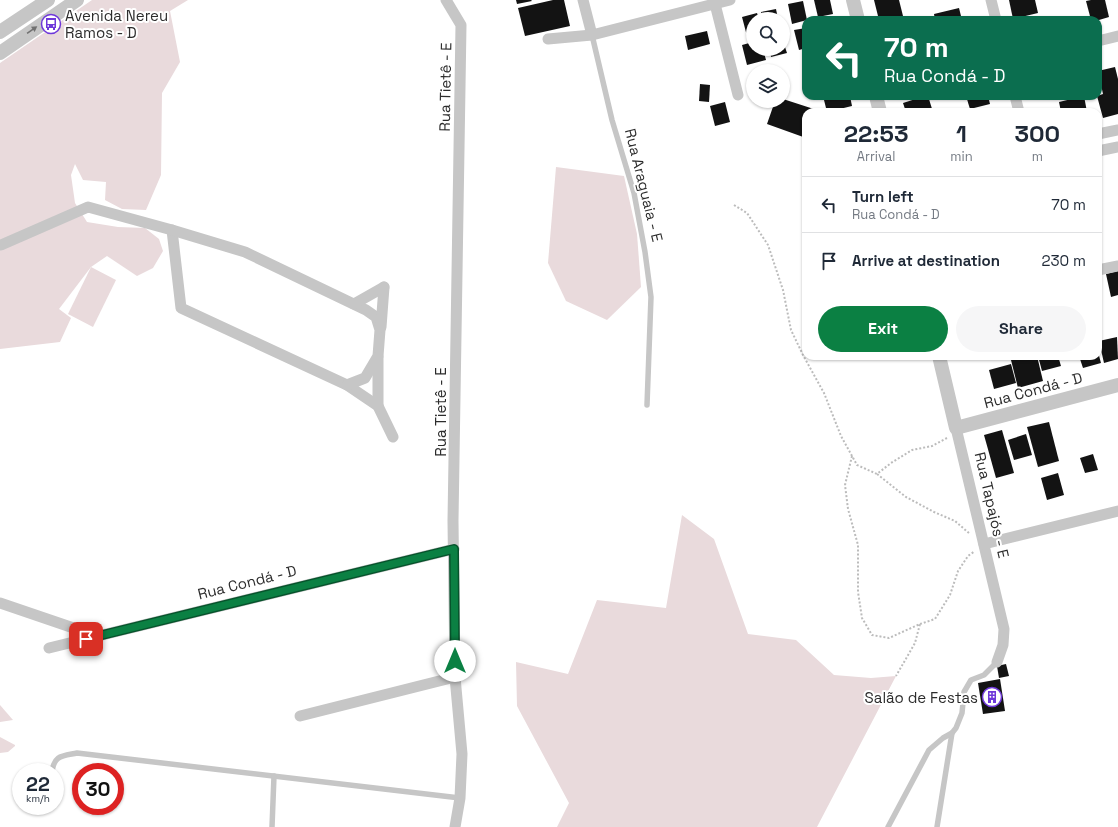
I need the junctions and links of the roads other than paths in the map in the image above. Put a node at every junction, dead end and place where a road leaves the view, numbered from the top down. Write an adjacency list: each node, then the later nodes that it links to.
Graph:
1 (48, 0): 11 (street)
2 (77, 0): 16 (street, one-way to 2)
3 (446, 0): 38 (street, Rua Tietê - E)
4 (583, 0): 12 (street, Rua Araguaia - E)
5 (730, 0): 8 (street)
6 (853, 0): 9 (street)
7 (991, 0): 10 (street)
8 (714, 2): 12 (street); 17 (street)
9 (857, 16)
10 (995, 16)
11 (0, 32)
12 (592, 35): 14 (street); 32 (lane, Rua Araguaia - E)
13 (1118, 36): 15 (street)
14 (548, 39)
15 (1102, 39)
16 (0, 53)
17 (738, 95)
18 (1118, 130): 19 (street)
19 (1102, 133)
20 (1118, 146): 21 (street)
21 (1102, 150)
22 (172, 230): 23 (street); 26 (street); 30 (street)
23 (0, 245)
24 (1118, 266): 25 (street)
25 (1102, 269)
26 (354, 304): 27 (street); 27 (street)
27 (380, 330): 28 (street)
28 (378, 356): 30 (street); 33 (street)
29 (940, 360): 34 (street, Rua Tapajós - E)
30 (347, 385): 33 (street)
31 (1118, 385): 34 (street, Rua Condá - D)
32 (647, 405)
33 (378, 406): 35 (street)
34 (956, 430): 37 (street, Rua Tapajós - E)
35 (393, 437)
36 (1118, 511): 37 (street)
37 (984, 544): 42 (street, Rua Tapajós - E)
38 (454, 549): 40 (street, Rua Condá - D); 43 (street, Rua Tietê - E)
39 (0, 603): 40 (street)
40 (98, 636): 41 (street, Rua Condá - D)
41 (49, 648)
42 (997, 662): 45 (lane)
43 (455, 677): 44 (street); 48 (street, Rua Tietê - E)
44 (300, 716)
45 (952, 733): 51 (lane); 52 (lane)
46 (53, 763): 47 (lane)
47 (274, 776): 48 (lane); 49 (lane)
48 (460, 798): 50 (street, Rua Tietê - E)
49 (272, 827)
50 (455, 827)
51 (888, 827)
52 (937, 827)

